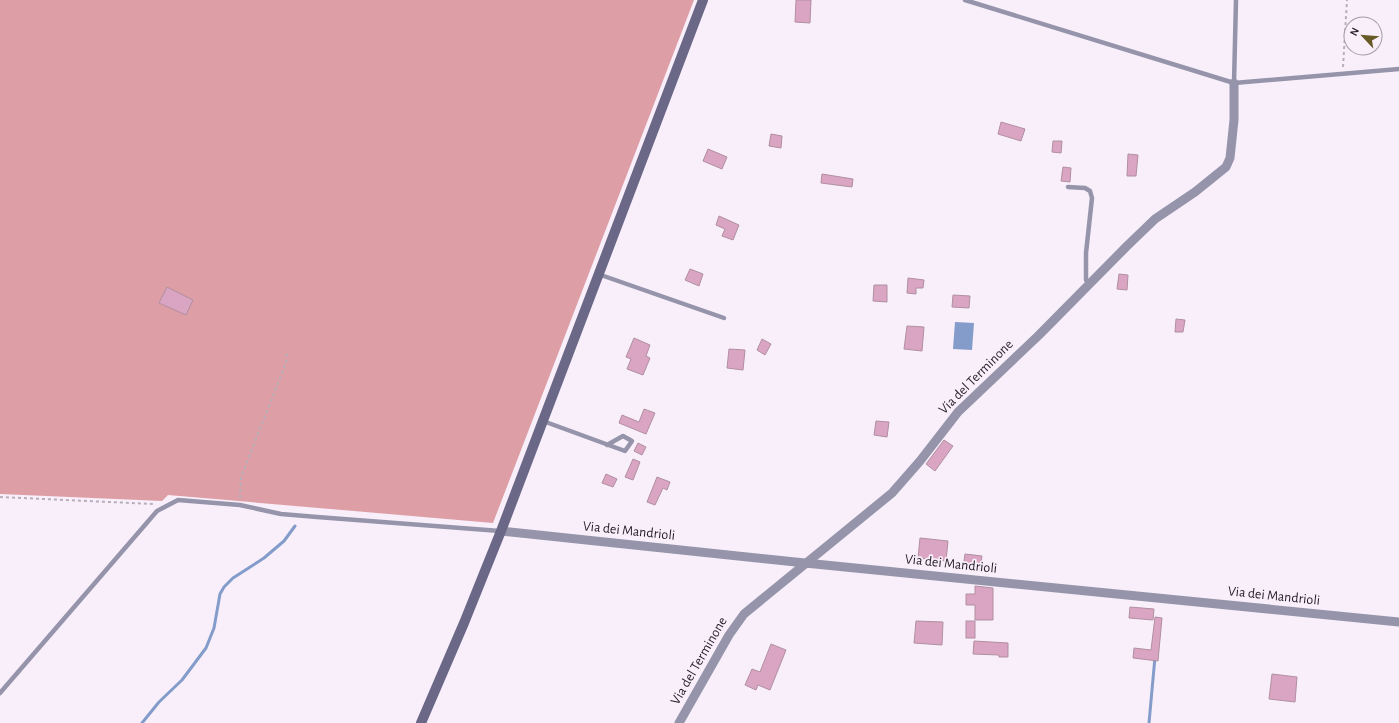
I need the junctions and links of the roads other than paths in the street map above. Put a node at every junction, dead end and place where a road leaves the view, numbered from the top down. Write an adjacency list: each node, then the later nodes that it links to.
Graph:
1 (703, 0): 7 (main road)
2 (965, 0): 5 (lane)
3 (1236, 0): 5 (lane)
4 (1399, 69): 5 (lane)
5 (1234, 83): 13 (street, Via del Terminone)
6 (1068, 187): 8 (lane)
7 (598, 274): 9 (lane); 10 (main road)
8 (1086, 280)
9 (724, 318)
10 (543, 422): 11 (lane); 12 (main road)
11 (607, 445): 11 (lane)
12 (501, 531): 13 (street, Via dei Mandrioli); 15 (lane); 16 (main road)
13 (806, 563): 14 (street, Via dei Mandrioli); 17 (street, Via del Terminone)
14 (1399, 622)
15 (0, 693)
16 (421, 723)
17 (679, 723)

